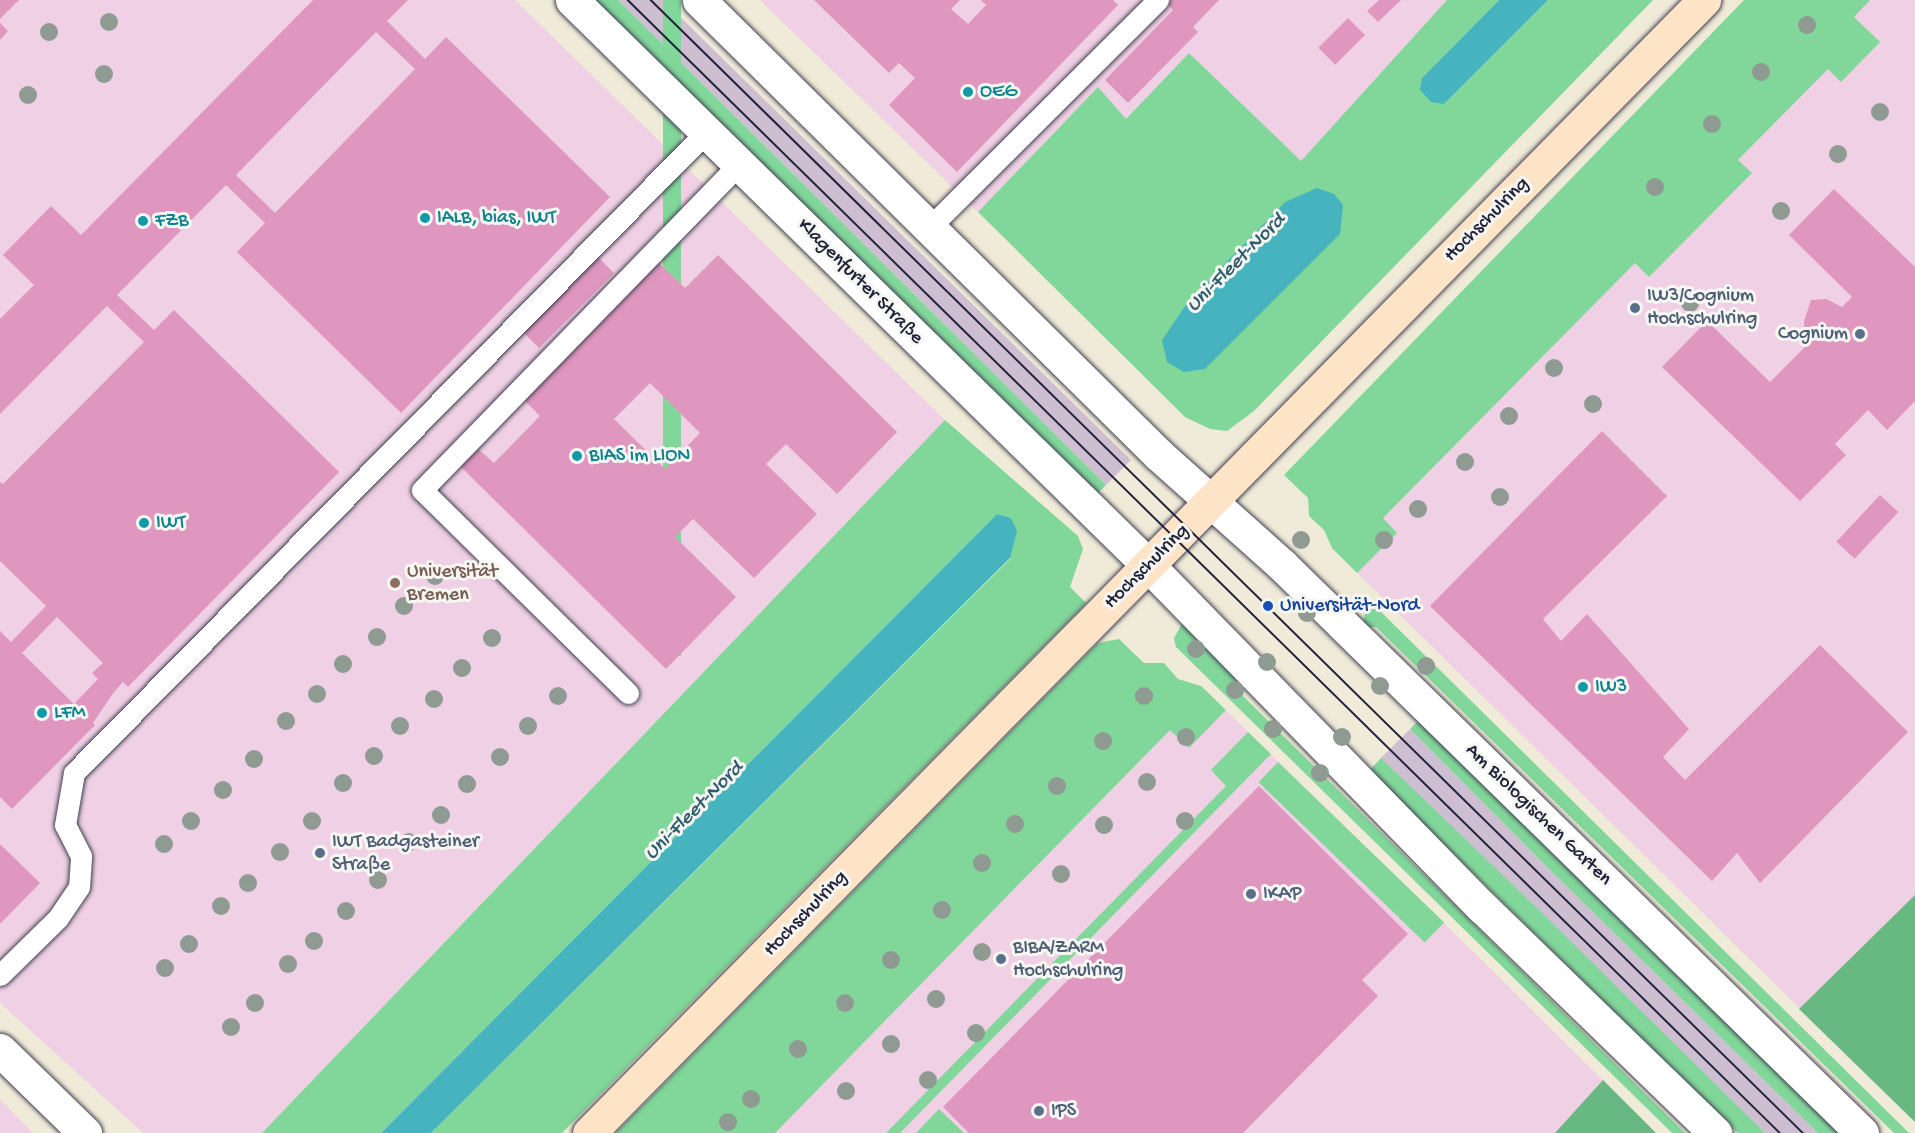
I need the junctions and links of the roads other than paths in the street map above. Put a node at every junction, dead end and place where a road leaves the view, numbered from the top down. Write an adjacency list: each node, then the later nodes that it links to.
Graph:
1 (572, 0): 5 (street, Klagenfurter Straße)
2 (699, 0): 7 (street)
3 (1158, 0): 7 (lane)
4 (1704, 0): 8 (street, Hochschulring)
5 (707, 131): 6 (street, Klagenfurter Straße); 11 (lane)
6 (740, 163): 9 (street, Klagenfurter Straße); 10 (lane)
7 (930, 227): 8 (street)
8 (1210, 504): 9 (street, Hochschulring); 16 (street, Am Biologischen Garten)
9 (1148, 565): 14 (street, Hochschulring); 15 (street)
10 (628, 693)
11 (0, 975)
12 (0, 1050): 13 (street)
13 (85, 1133)
14 (590, 1133)
15 (1715, 1133)
16 (1862, 1133)

